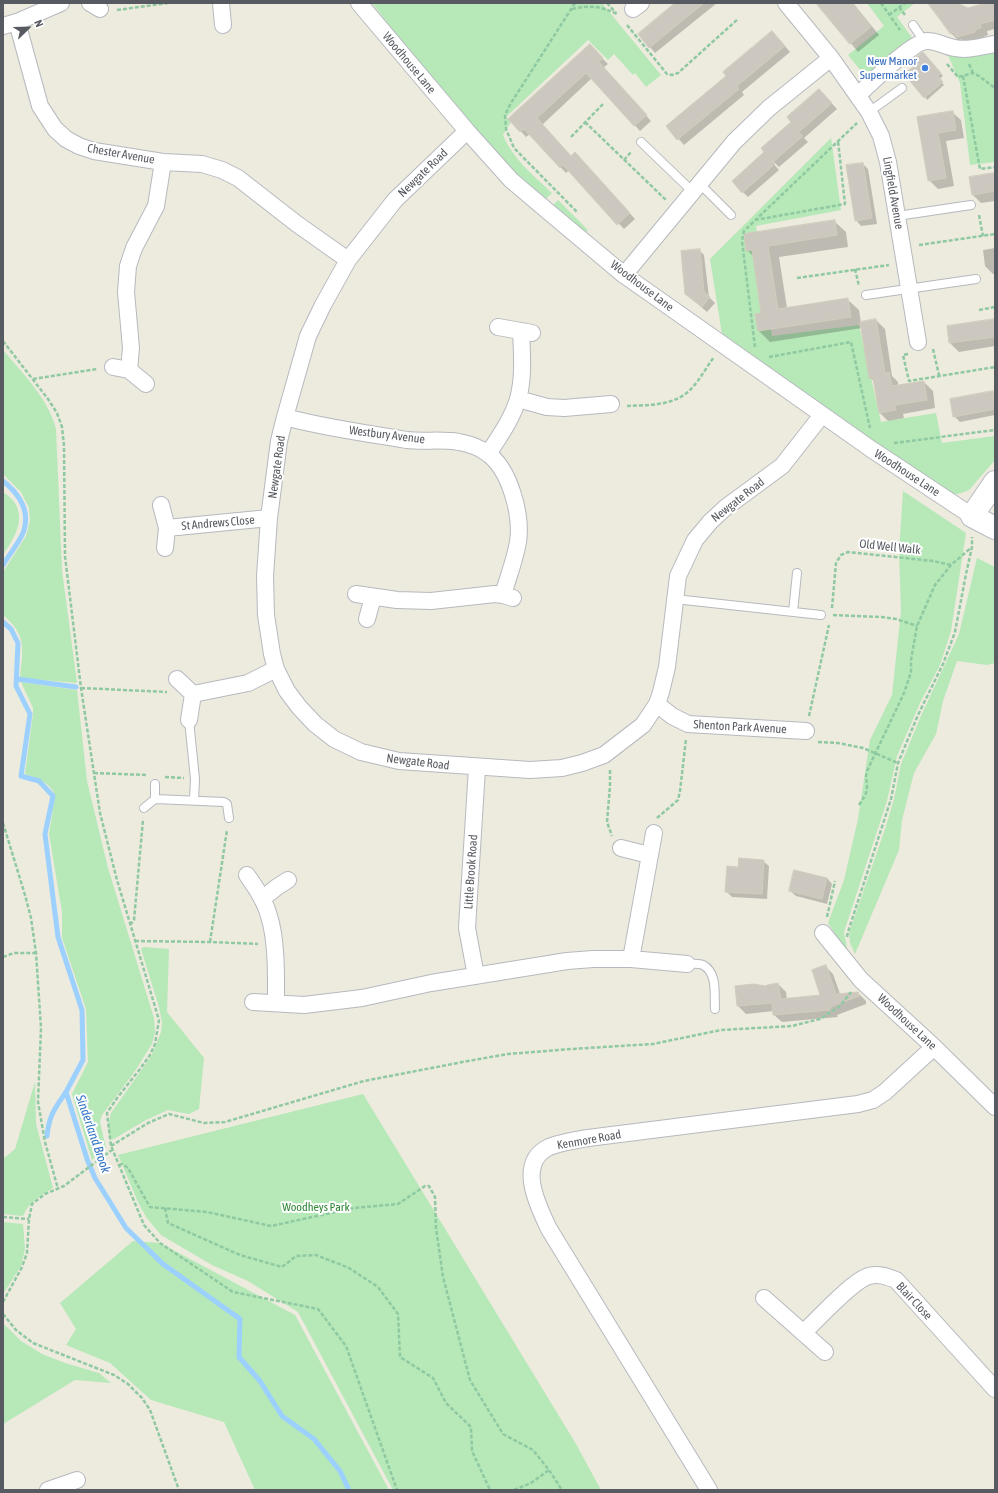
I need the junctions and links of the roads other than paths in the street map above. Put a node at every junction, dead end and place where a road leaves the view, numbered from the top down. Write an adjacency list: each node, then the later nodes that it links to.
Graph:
1 (61, 3): 5 (street, Chester Avenue)
2 (221, 3): 7 (street)
3 (358, 3): 14 (street, Woodhouse Lane)
4 (786, 3): 10 (street, Lingfield Avenue)
5 (10, 24): 16 (street, Chester Avenue)
6 (913, 25): 8 (lane)
7 (223, 26)
8 (925, 44): 9 (street); 12 (street)
9 (995, 44)
10 (831, 58): 12 (street, Lingfield Avenue); 17 (street)
11 (902, 88): 13 (lane)
12 (858, 95): 13 (street, Lingfield Avenue)
13 (869, 112): 20 (street, Lingfield Avenue)
14 (467, 131): 21 (street, Newgate Road); 22 (street, Woodhouse Lane)
15 (641, 142): 17 (lane)
16 (163, 162): 21 (street, Chester Avenue); 29 (street, Chester Avenue)
17 (696, 188): 19 (lane); 22 (street)
18 (971, 205): 20 (lane)
19 (731, 215)
20 (897, 216): 24 (street, Lingfield Avenue)
21 (348, 260): 34 (street, Newgate Road)
22 (624, 275): 33 (street, Woodhouse Lane)
23 (976, 279): 24 (lane)
24 (910, 288): 25 (lane); 27 (street, Lingfield Avenue)
25 (866, 295)
26 (498, 327): 31 (street)
27 (920, 348)
28 (113, 367): 29 (street)
29 (129, 370): 30 (street)
30 (146, 384)
31 (518, 399): 32 (street); 35 (street)
32 (611, 404)
33 (822, 415): 38 (street, Woodhouse Lane); 46 (street, Newgate Road)
34 (285, 417): 35 (street, Westbury Avenue); 39 (street, Newgate Road)
35 (488, 454): 45 (street, Westbury Avenue)
36 (995, 482): 38 (street)
37 (161, 505): 40 (street, St Andrews Close)
38 (972, 516): 41 (street)
39 (270, 518): 40 (street, St Andrews Close); 50 (street, Newgate Road)
40 (167, 528): 42 (street, St Andrews Close)
41 (995, 528)
42 (165, 548)
43 (797, 574): 47 (lane)
44 (356, 594): 45 (street, Westbury Avenue)
45 (373, 597): 49 (street)
46 (675, 599): 47 (lane); 53 (street, Newgate Road)
47 (793, 612): 48 (lane)
48 (821, 615)
49 (367, 619)
50 (276, 669): 52 (street); 56 (street, Newgate Road)
51 (178, 678): 52 (street)
52 (193, 694): 54 (street)
53 (657, 704): 55 (street, Shenton Park Avenue); 56 (street, Newgate Road)
54 (188, 720): 59 (lane)
55 (806, 731)
56 (477, 768): 71 (street, Little Brook Road)
57 (155, 784): 58 (lane)
58 (155, 799): 59 (lane); 60 (lane)
59 (194, 800): 61 (lane)
60 (144, 808)
61 (229, 818)
62 (654, 833): 64 (street)
63 (621, 848): 64 (street)
64 (649, 855): 69 (street)
65 (247, 875): 67 (street)
66 (288, 880): 67 (street)
67 (262, 899): 73 (street)
68 (823, 933): 75 (street, Woodhouse Lane)
69 (631, 959): 70 (street); 71 (street)
70 (687, 964): 74 (lane)
71 (476, 976): 73 (street)
72 (253, 1002): 73 (street)
73 (276, 1003)
74 (715, 1009)
75 (934, 1047): 76 (street, Woodhouse Lane); 83 (street, Kenmore Road)
76 (995, 1107)
77 (764, 1298): 78 (street)
78 (803, 1333): 79 (street); 80 (street, Blair Close)
79 (825, 1352)
80 (995, 1389)
81 (77, 1480): 82 (street)
82 (48, 1490)
83 (709, 1490)

